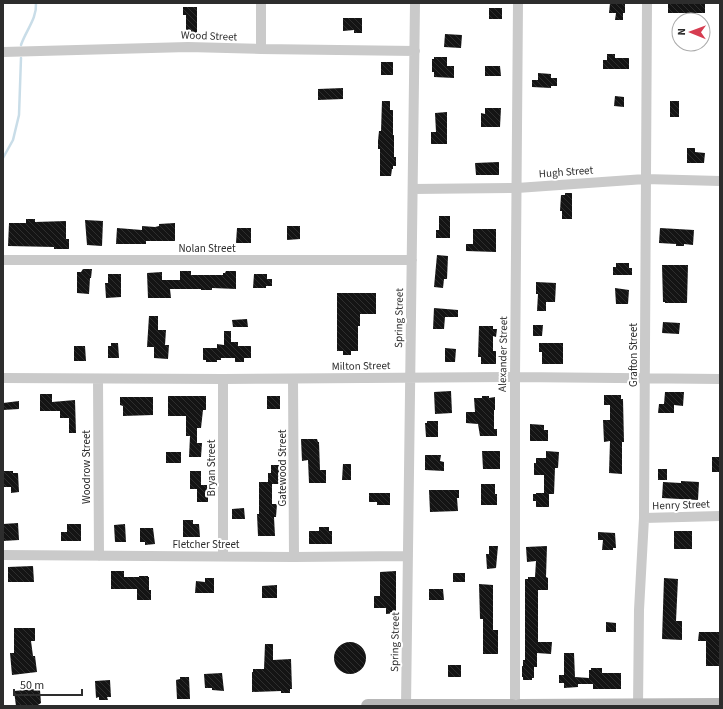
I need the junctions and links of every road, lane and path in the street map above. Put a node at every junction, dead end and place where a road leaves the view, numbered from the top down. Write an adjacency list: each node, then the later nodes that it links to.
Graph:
1 (261, 3): 5 (street)
2 (415, 3): 6 (street, Spring Street)
3 (518, 3): 10 (street, Alexander Street)
4 (647, 3): 8 (street, Grafton Street)
5 (261, 49): 6 (street, Wood Street); 7 (street, Wood Street)
6 (415, 51): 11 (street, Spring Street)
7 (3, 52)
8 (645, 179): 9 (street, Hugh Street); 10 (street, Hugh Street); 17 (street, Grafton Street)
9 (720, 181)
10 (517, 188): 11 (street, Hugh Street); 14 (street, Alexander Street)
11 (413, 189): 13 (street, Spring Street)
12 (3, 260): 13 (street, Nolan Street)
13 (412, 260): 16 (street, Spring Street)
14 (514, 377): 16 (street, Milton Street); 17 (street, Milton Street); 33 (street, Alexander Street)
15 (3, 378): 18 (street, Milton Street)
16 (410, 378): 20 (street, Milton Street); 27 (street, Spring Street)
17 (645, 378): 21 (street, Milton Street); 23 (street, Grafton Street)
18 (98, 379): 19 (street, Milton Street); 25 (street, Woodrow Street)
19 (224, 379): 20 (street, Milton Street); 26 (street, Bryan Street)
20 (293, 379): 28 (street, Gatewood Street)
21 (720, 379)
22 (720, 516): 23 (street, Henry Street)
23 (644, 518): 35 (street, Grafton Street)
24 (3, 555): 25 (street, Fletcher Street)
25 (99, 556): 26 (street, Fletcher Street)
26 (223, 556): 28 (street, Fletcher Street)
27 (408, 556): 28 (street, Fletcher Street); 31 (street, Spring Street)
28 (294, 557)
29 (720, 704): 35 (street)
30 (368, 706): 31 (street)
31 (406, 706): 32 (street)
32 (512, 706)
33 (515, 706)
34 (520, 706): 35 (street)
35 (638, 706)

